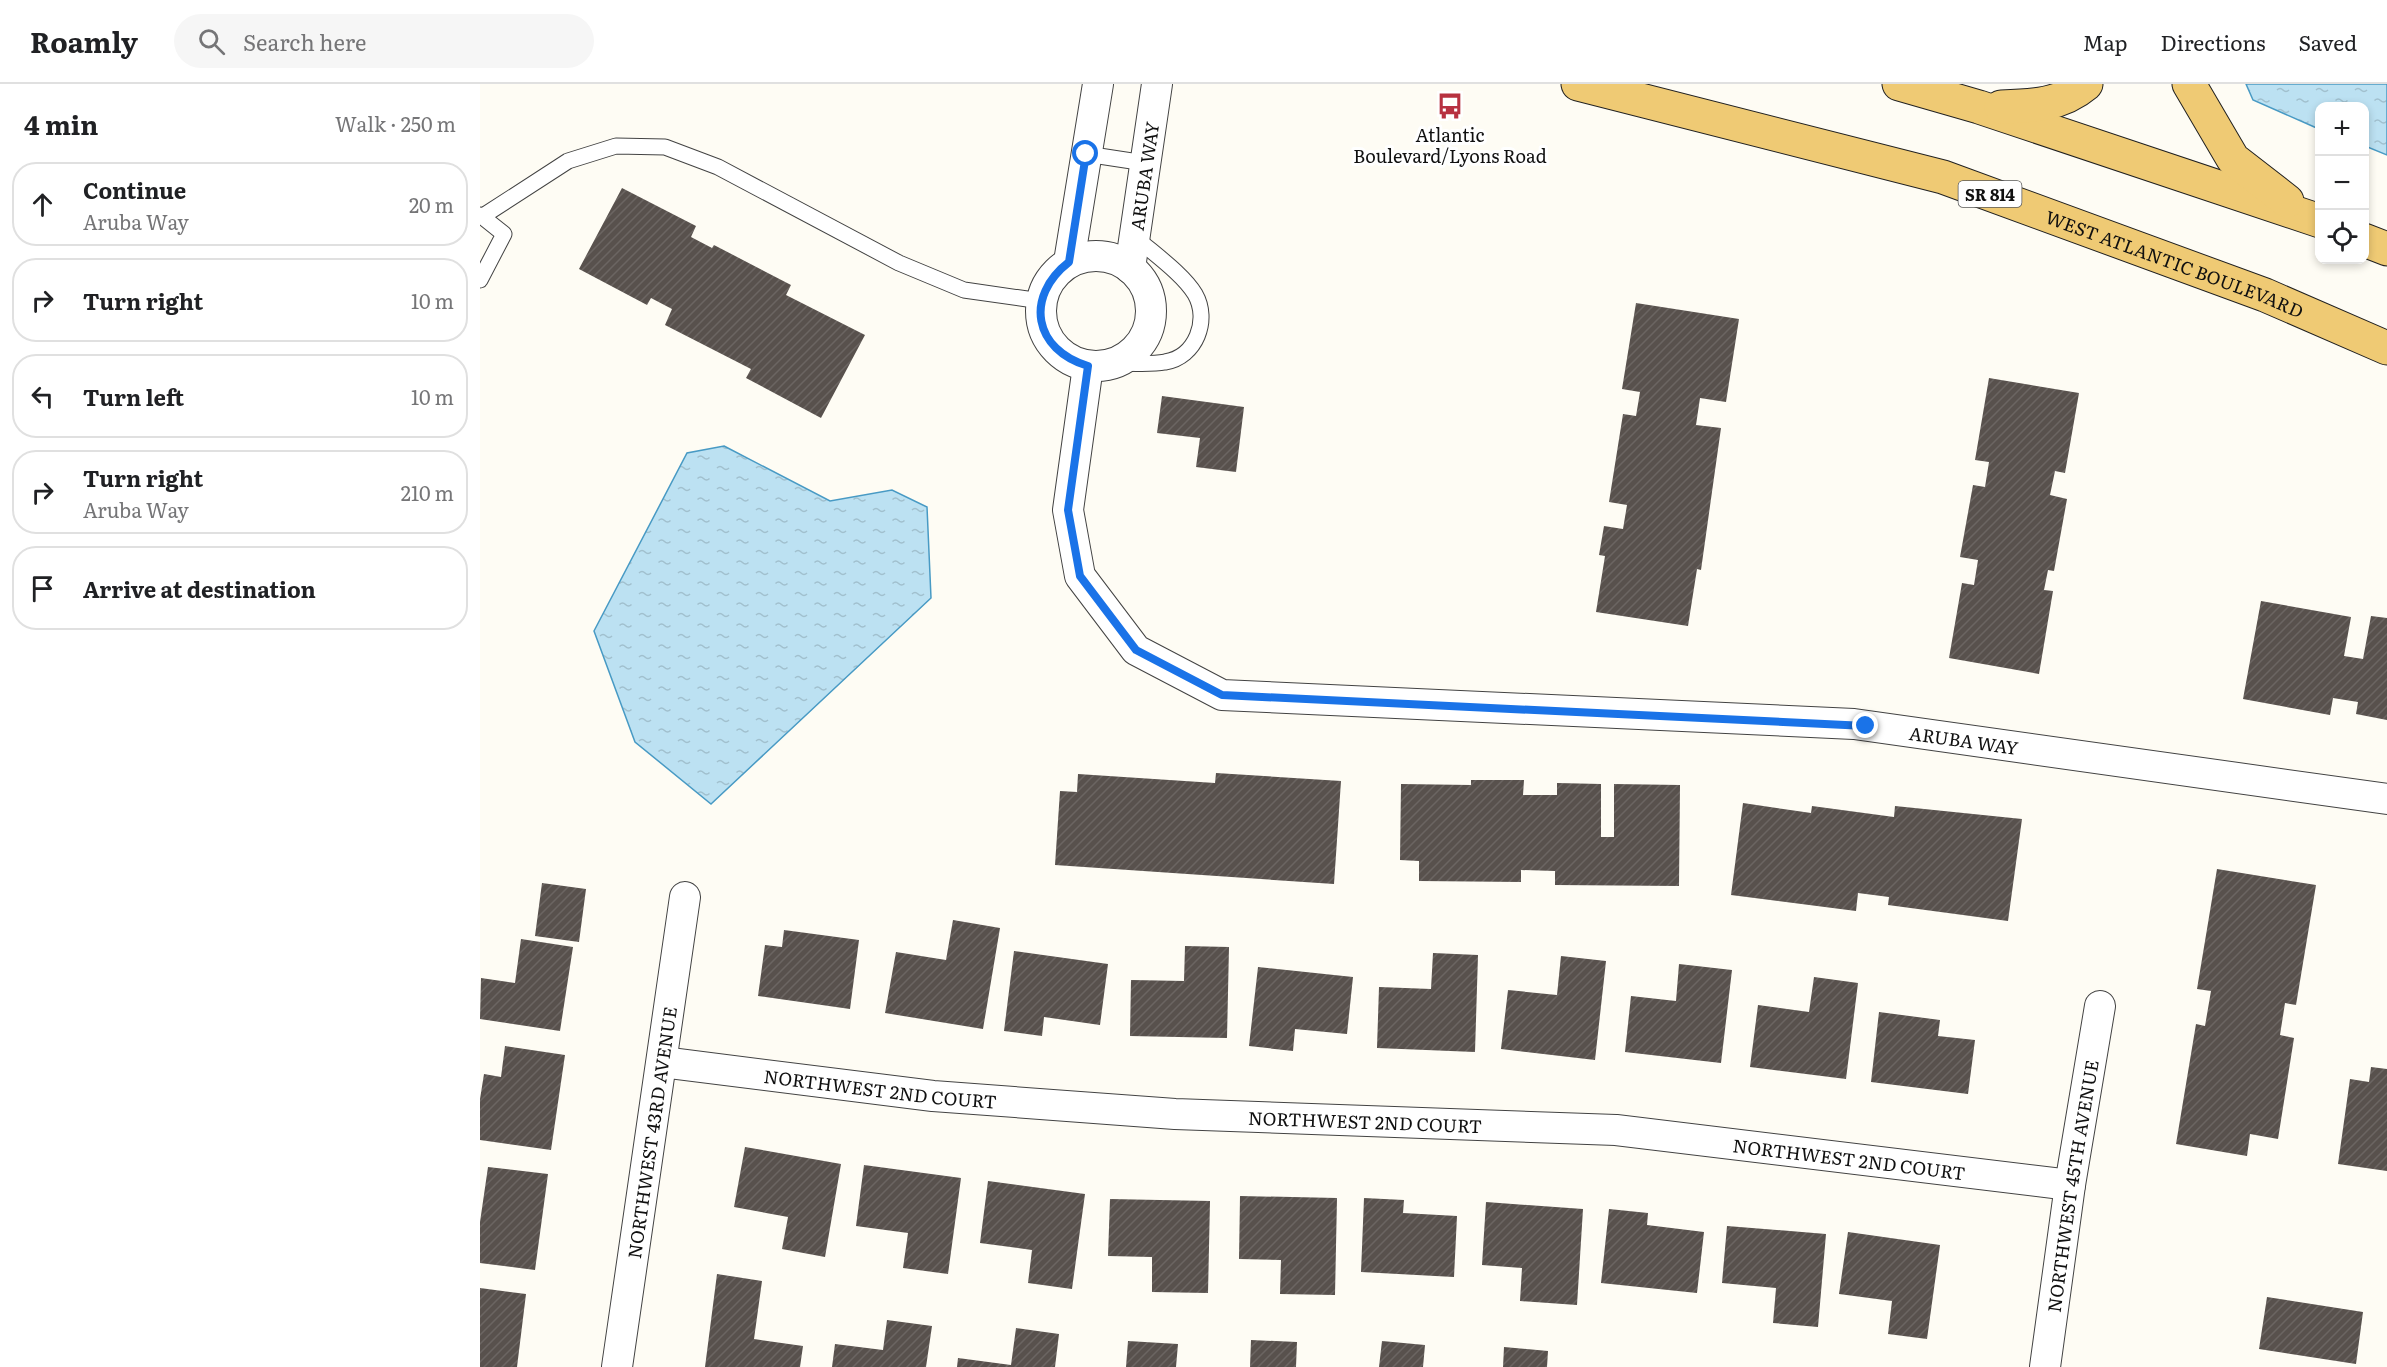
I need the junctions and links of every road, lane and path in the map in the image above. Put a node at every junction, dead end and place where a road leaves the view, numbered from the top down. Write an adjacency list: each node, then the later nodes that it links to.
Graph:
1 (1098, 84): 8 (street)
2 (1157, 84): 9 (street, ARUBA WAY)
3 (1578, 84): 19 (main road, WEST ATLANTIC BOULEVARD / SR 814)
4 (1899, 84): 7 (main road)
5 (2086, 84): 7 (main road)
6 (2189, 84): 11 (main road)
7 (1979, 107): 11 (main road)
8 (1086, 154): 9 (lane); 15 (street)
9 (1145, 164): 12 (street, ARUBA WAY)
10 (481, 215): 17 (lane); 18 (lane)
11 (2314, 219)
12 (1135, 237): 16 (street, ARUBA WAY); 20 (lane)
13 (2369, 242): 14 (main road)
14 (2387, 249)
15 (1069, 262): 16 (street); 18 (street)
16 (1130, 268): 20 (street)
17 (480, 280)
18 (1041, 301): 20 (street)
19 (2387, 348)
20 (1102, 365): 21 (street, ARUBA WAY)
21 (2387, 799)
22 (685, 897): 24 (street, NORTHWEST 43RD AVENUE)
23 (2100, 1006): 25 (street, NORTHWEST 45TH AVENUE)
24 (662, 1062): 25 (street, NORTHWEST 2ND COURT); 26 (street, NORTHWEST 43RD AVENUE)
25 (2070, 1185): 27 (street, NORTHWEST 45TH AVENUE)
26 (617, 1367)
27 (2045, 1367)

